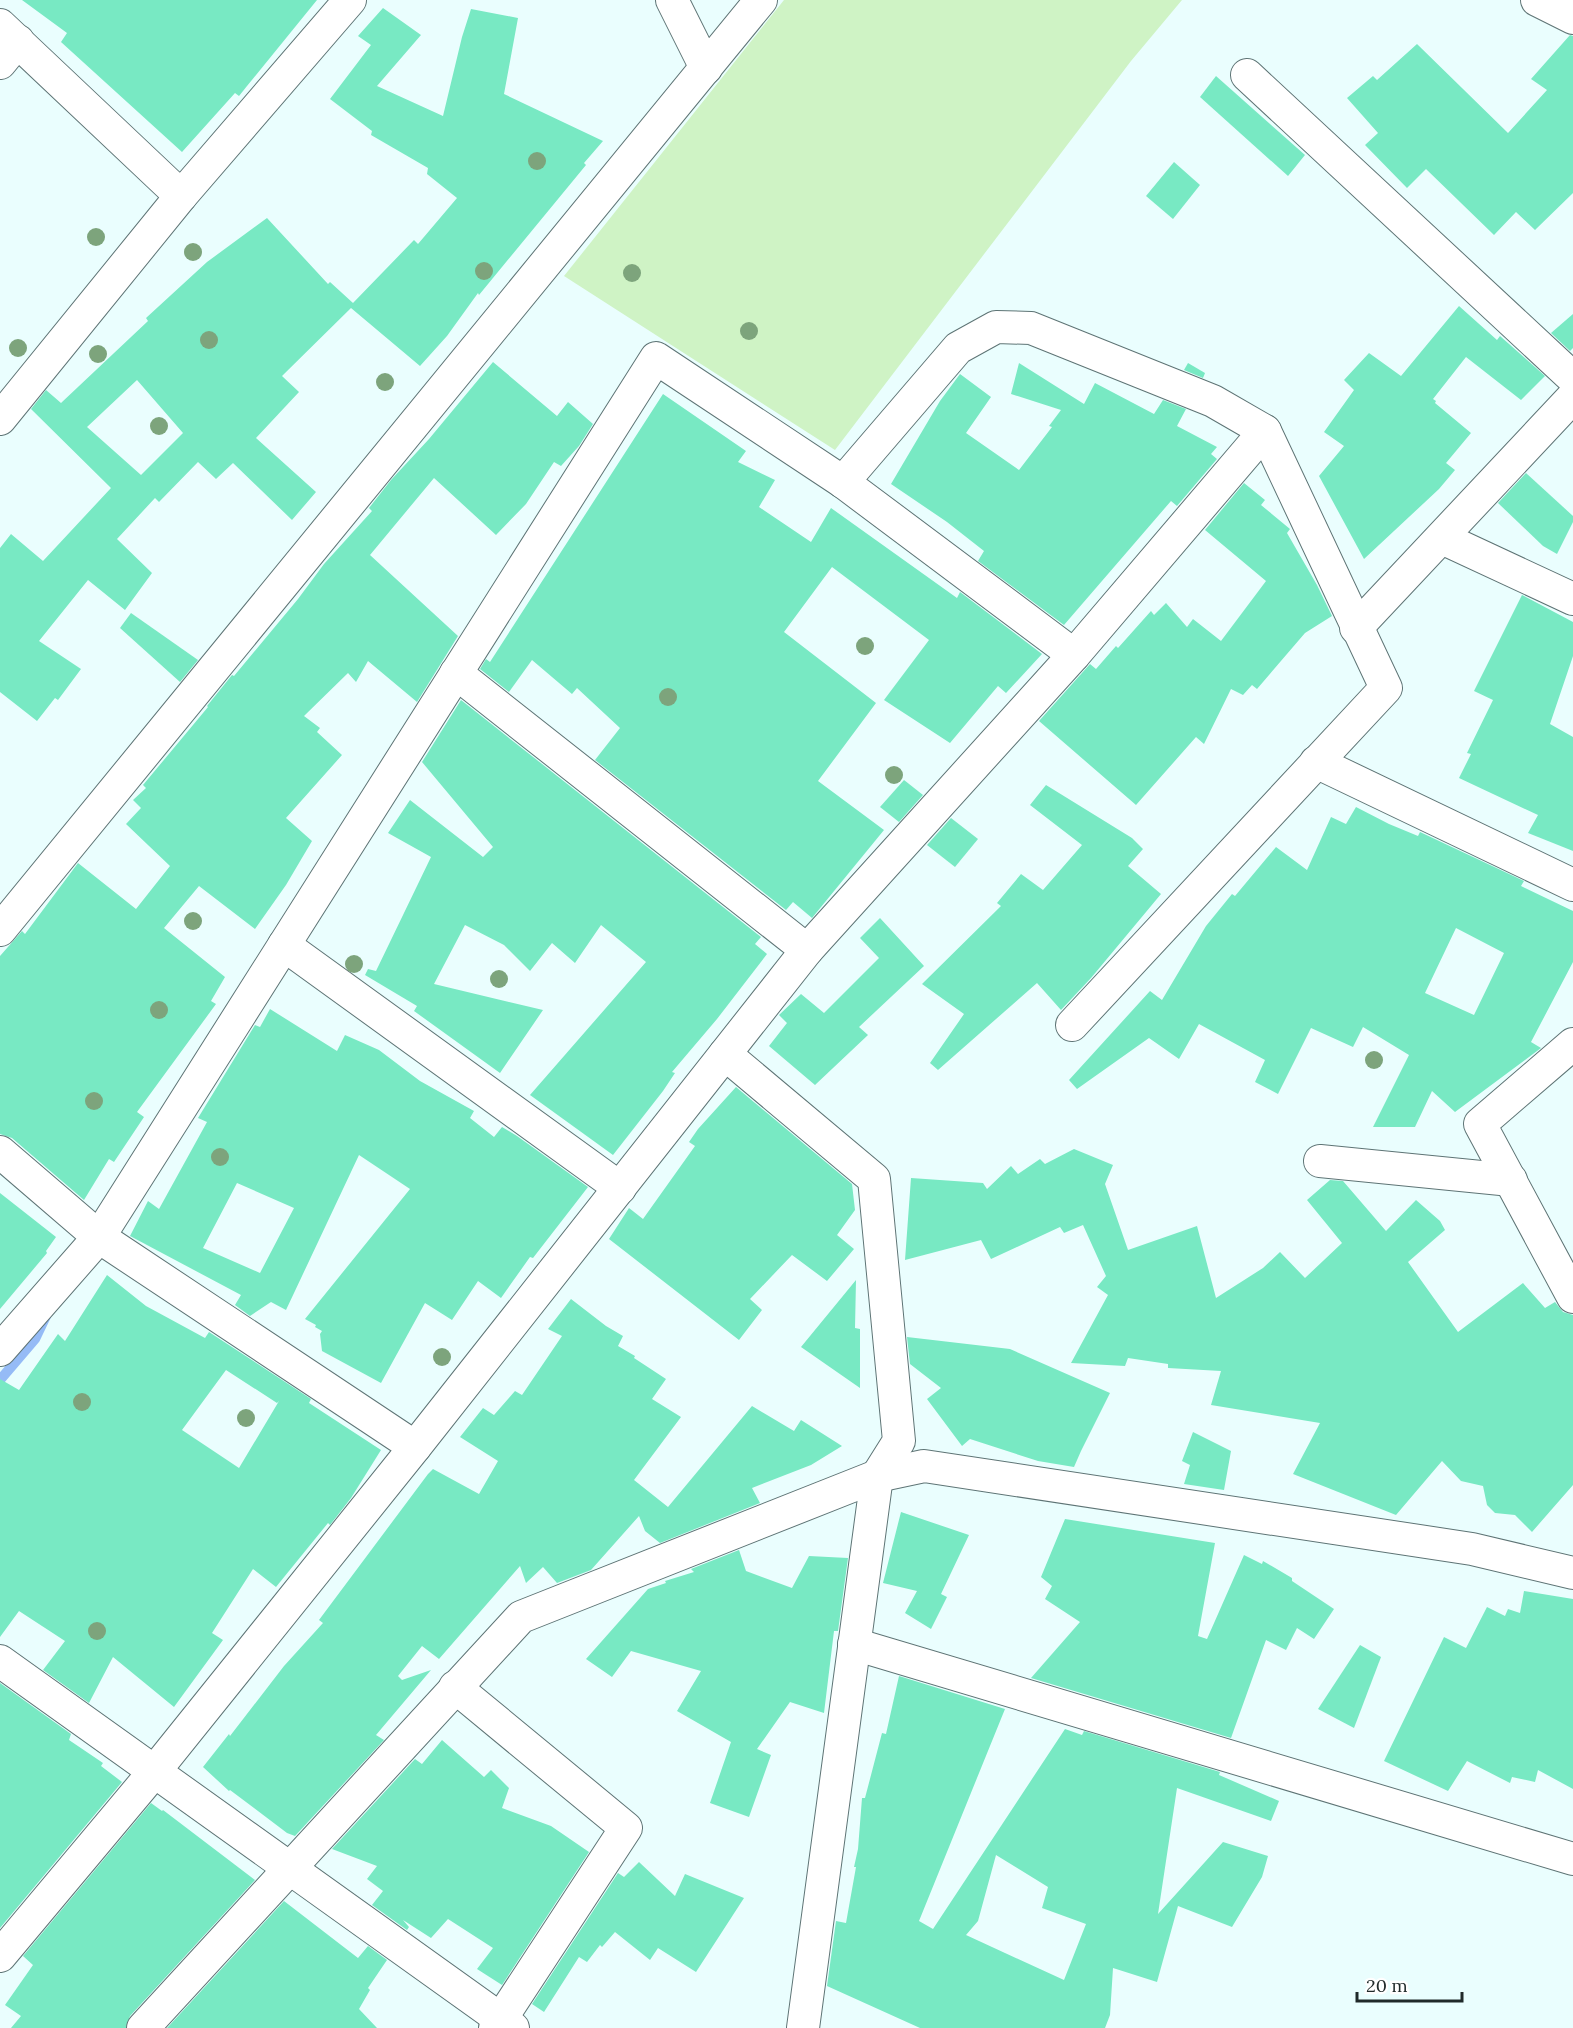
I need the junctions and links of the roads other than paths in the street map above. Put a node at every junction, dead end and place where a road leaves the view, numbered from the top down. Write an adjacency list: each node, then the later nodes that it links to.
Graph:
1 (350, 0): 9 (street)
2 (672, 0): 7 (street)
3 (761, 0): 7 (street)
4 (1538, 0): 5 (street)
5 (1573, 18)
6 (6, 43): 9 (street)
7 (706, 68): 22 (street)
8 (1247, 75): 10 (street)
9 (181, 196): 12 (street)
10 (1573, 378)
11 (1573, 397): 15 (street)
12 (0, 419)
13 (1265, 431): 14 (street); 17 (street); 18 (street)
14 (843, 482): 18 (street); 19 (street)
15 (1442, 538): 16 (street); 17 (street)
16 (1573, 599)
17 (1356, 628): 20 (street)
18 (1074, 655): 24 (street)
19 (456, 673): 23 (street); 24 (street)
20 (1316, 762): 21 (street); 25 (street)
21 (1573, 885)
22 (0, 930)
23 (284, 945): 31 (street); 32 (street)
24 (807, 950): 27 (street)
25 (1072, 1025)
26 (1573, 1044): 30 (street)
27 (725, 1054): 31 (street); 36 (street)
28 (0, 1152): 32 (street)
29 (1320, 1161): 30 (street)
30 (1511, 1180): 33 (street)
31 (620, 1188): 35 (street)
32 (99, 1237): 34 (street); 35 (street)
33 (1573, 1297)
34 (0, 1350)
35 (415, 1447): 41 (street)
36 (877, 1476): 37 (street); 38 (street); 40 (street)
37 (1573, 1573)
38 (854, 1644): 42 (street); 47 (street)
39 (0, 1661): 41 (street)
40 (455, 1687): 43 (street); 45 (street)
41 (154, 1772): 43 (street); 44 (street)
42 (1573, 1858)
43 (289, 1868): 45 (street); 46 (street)
44 (0, 1956)
45 (503, 2025)
46 (143, 2028)
47 (803, 2028)

